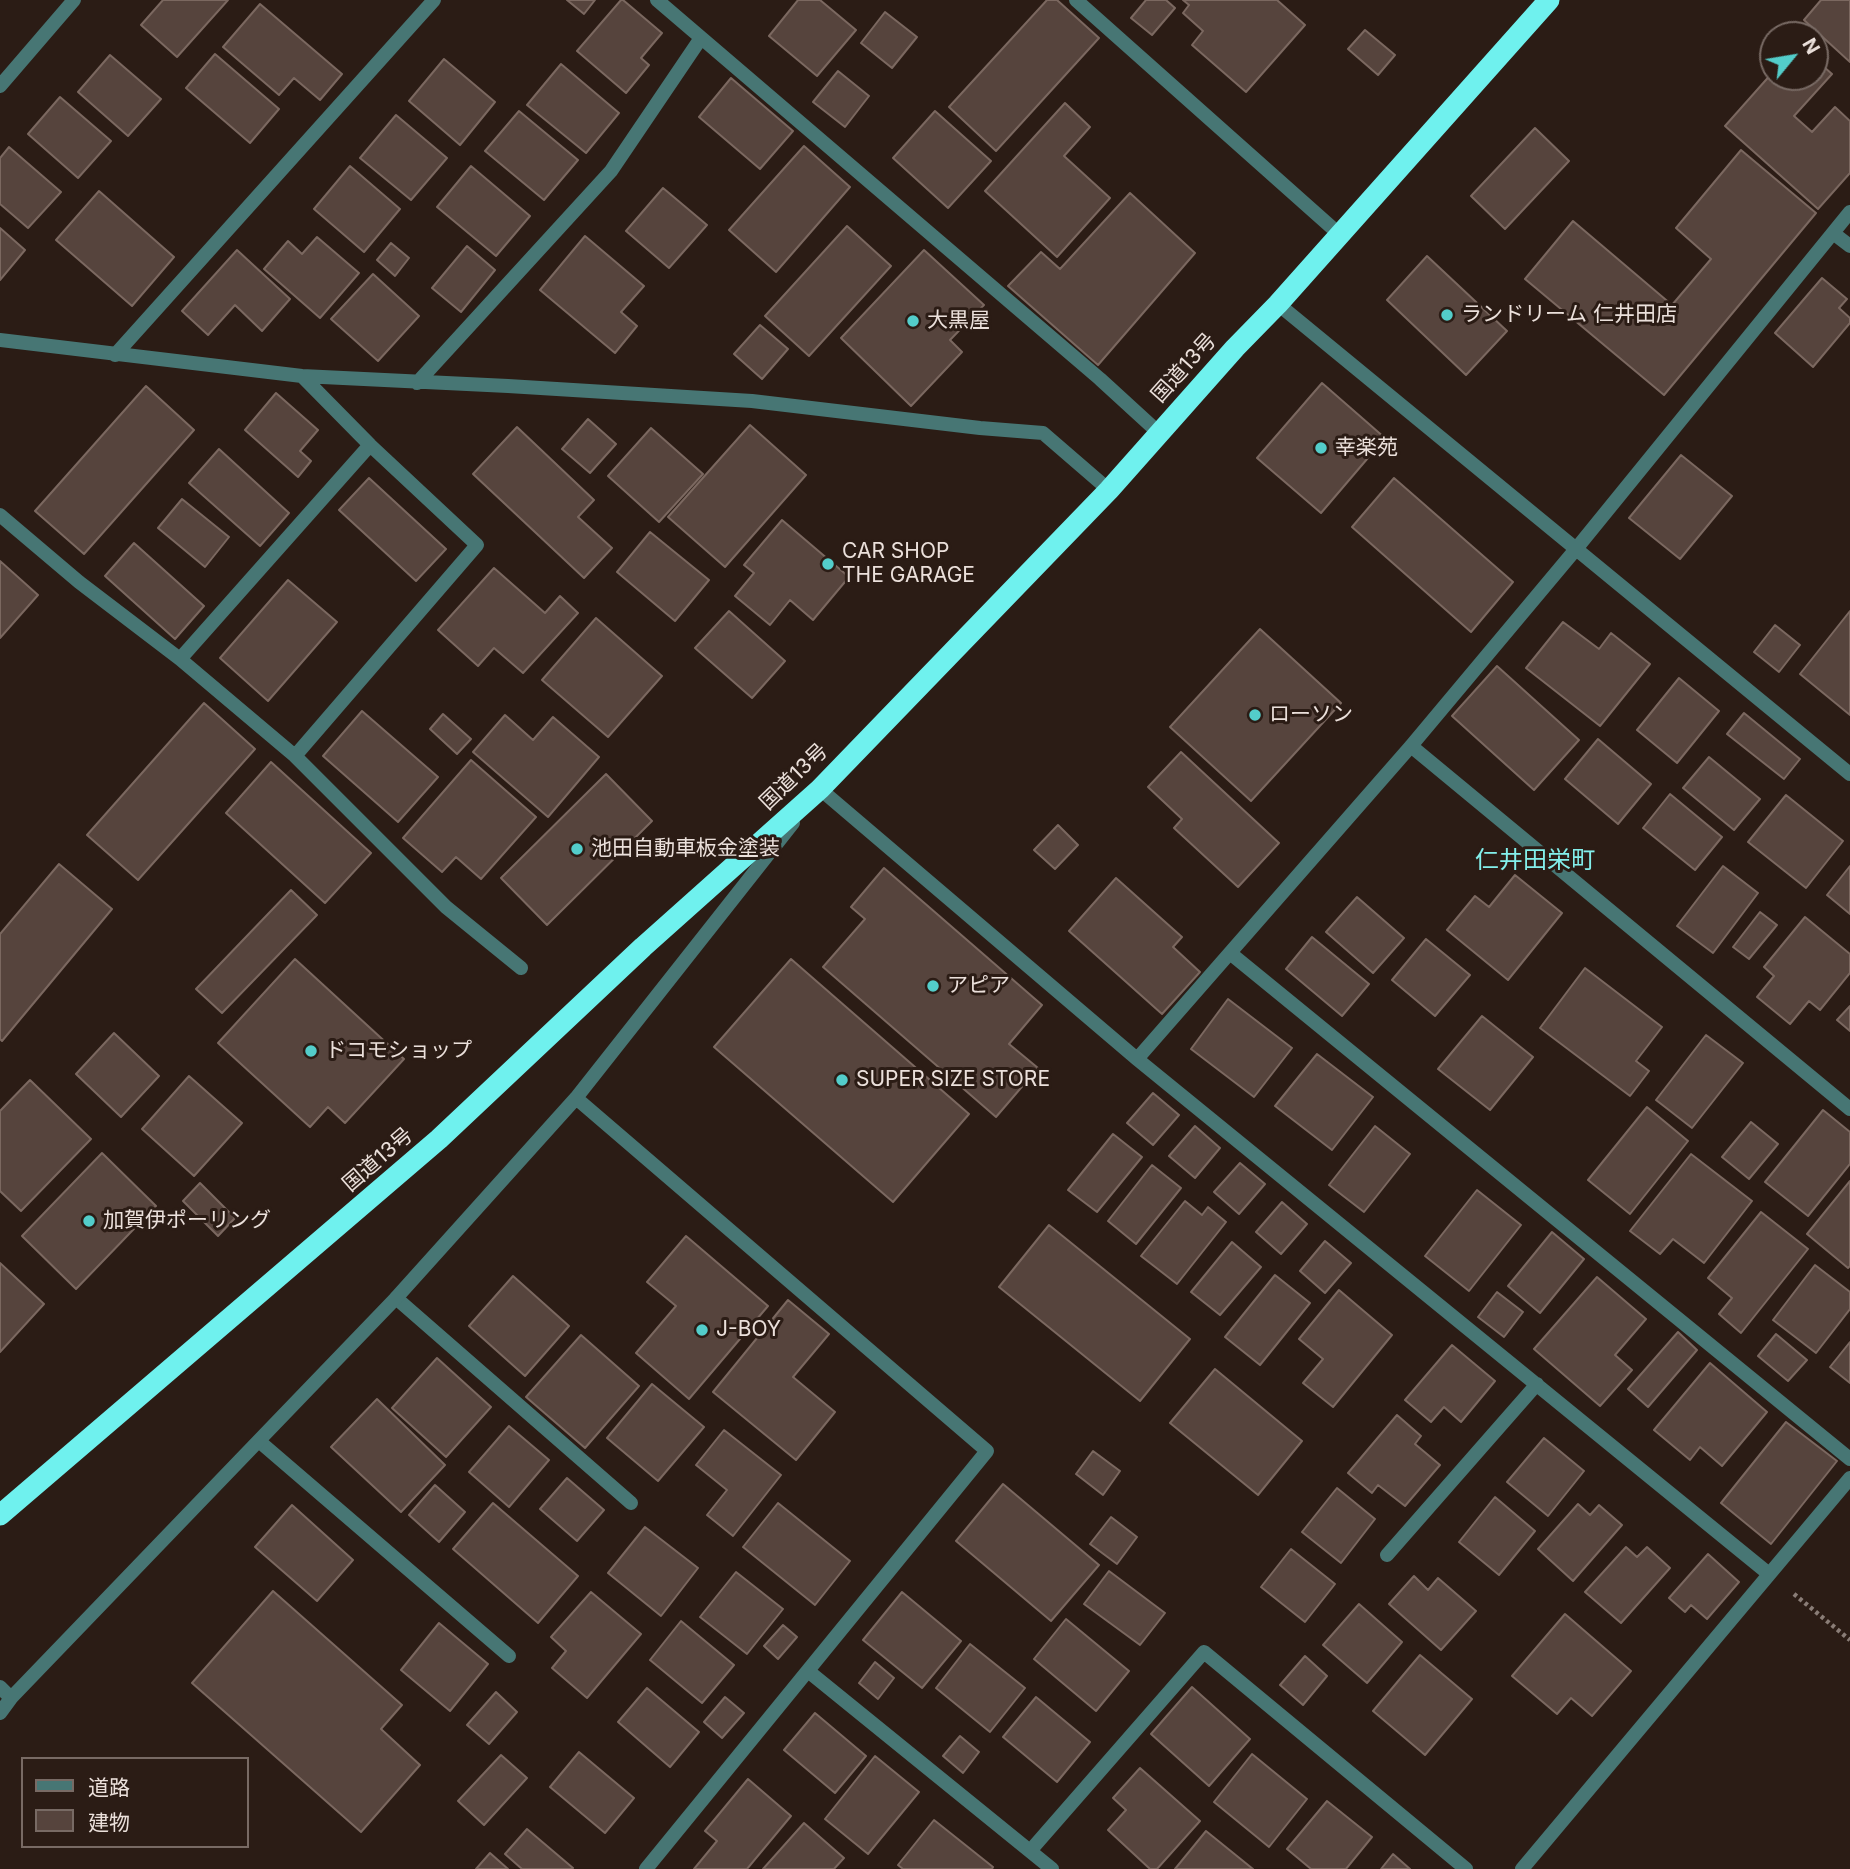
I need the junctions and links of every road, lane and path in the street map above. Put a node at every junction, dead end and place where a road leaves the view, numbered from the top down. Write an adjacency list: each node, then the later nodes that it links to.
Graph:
1 (74, 0): 7 (street)
2 (433, 0): 14 (street)
3 (657, 0): 6 (street)
4 (1076, 0): 10 (street)
5 (1549, 0): 10 (highway, 国道13号)
6 (701, 38): 16 (street); 17 (street)
7 (0, 86)
8 (1850, 212): 9 (street)
9 (1833, 233): 11 (street); 21 (street)
10 (1339, 234): 12 (highway, 国道13号)
11 (1850, 246)
12 (1278, 303): 17 (highway, 国道13号); 21 (street)
13 (0, 340): 14 (street)
14 (116, 355): 15 (street)
15 (302, 376): 16 (street); 18 (street)
16 (416, 383): 19 (street)
17 (1158, 433): 19 (highway, 国道13号)
18 (370, 444): 22 (street); 24 (street)
19 (1109, 490): 26 (highway, 国道13号)
20 (0, 515): 22 (street)
21 (1576, 550): 23 (street); 25 (street)
22 (180, 659): 24 (street)
23 (1411, 746): 27 (street); 31 (street)
24 (295, 756): 28 (street)
25 (1850, 774)
26 (820, 789): 29 (street); 30 (street); 38 (highway, 国道13号)
27 (1230, 953): 29 (street); 35 (street)
28 (521, 968)
29 (1137, 1059): 33 (street)
30 (576, 1098): 32 (street); 43 (street)
31 (1850, 1109)
32 (396, 1298): 34 (street); 37 (street)
33 (1537, 1384): 39 (street); 40 (street)
34 (260, 1441): 42 (street); 45 (street)
35 (1850, 1459)
36 (1850, 1478): 40 (street)
37 (631, 1503)
38 (0, 1515)
39 (1387, 1555)
40 (1769, 1574): 41 (path); 51 (street)
41 (1850, 1640)
42 (509, 1656)
43 (808, 1671): 47 (street); 48 (street)
44 (0, 1687): 45 (street)
45 (11, 1699): 46 (street)
46 (0, 1713)
47 (1030, 1851): 49 (street); 50 (street)
48 (646, 1869)
49 (1052, 1869)
50 (1466, 1869)
51 (1522, 1869)

